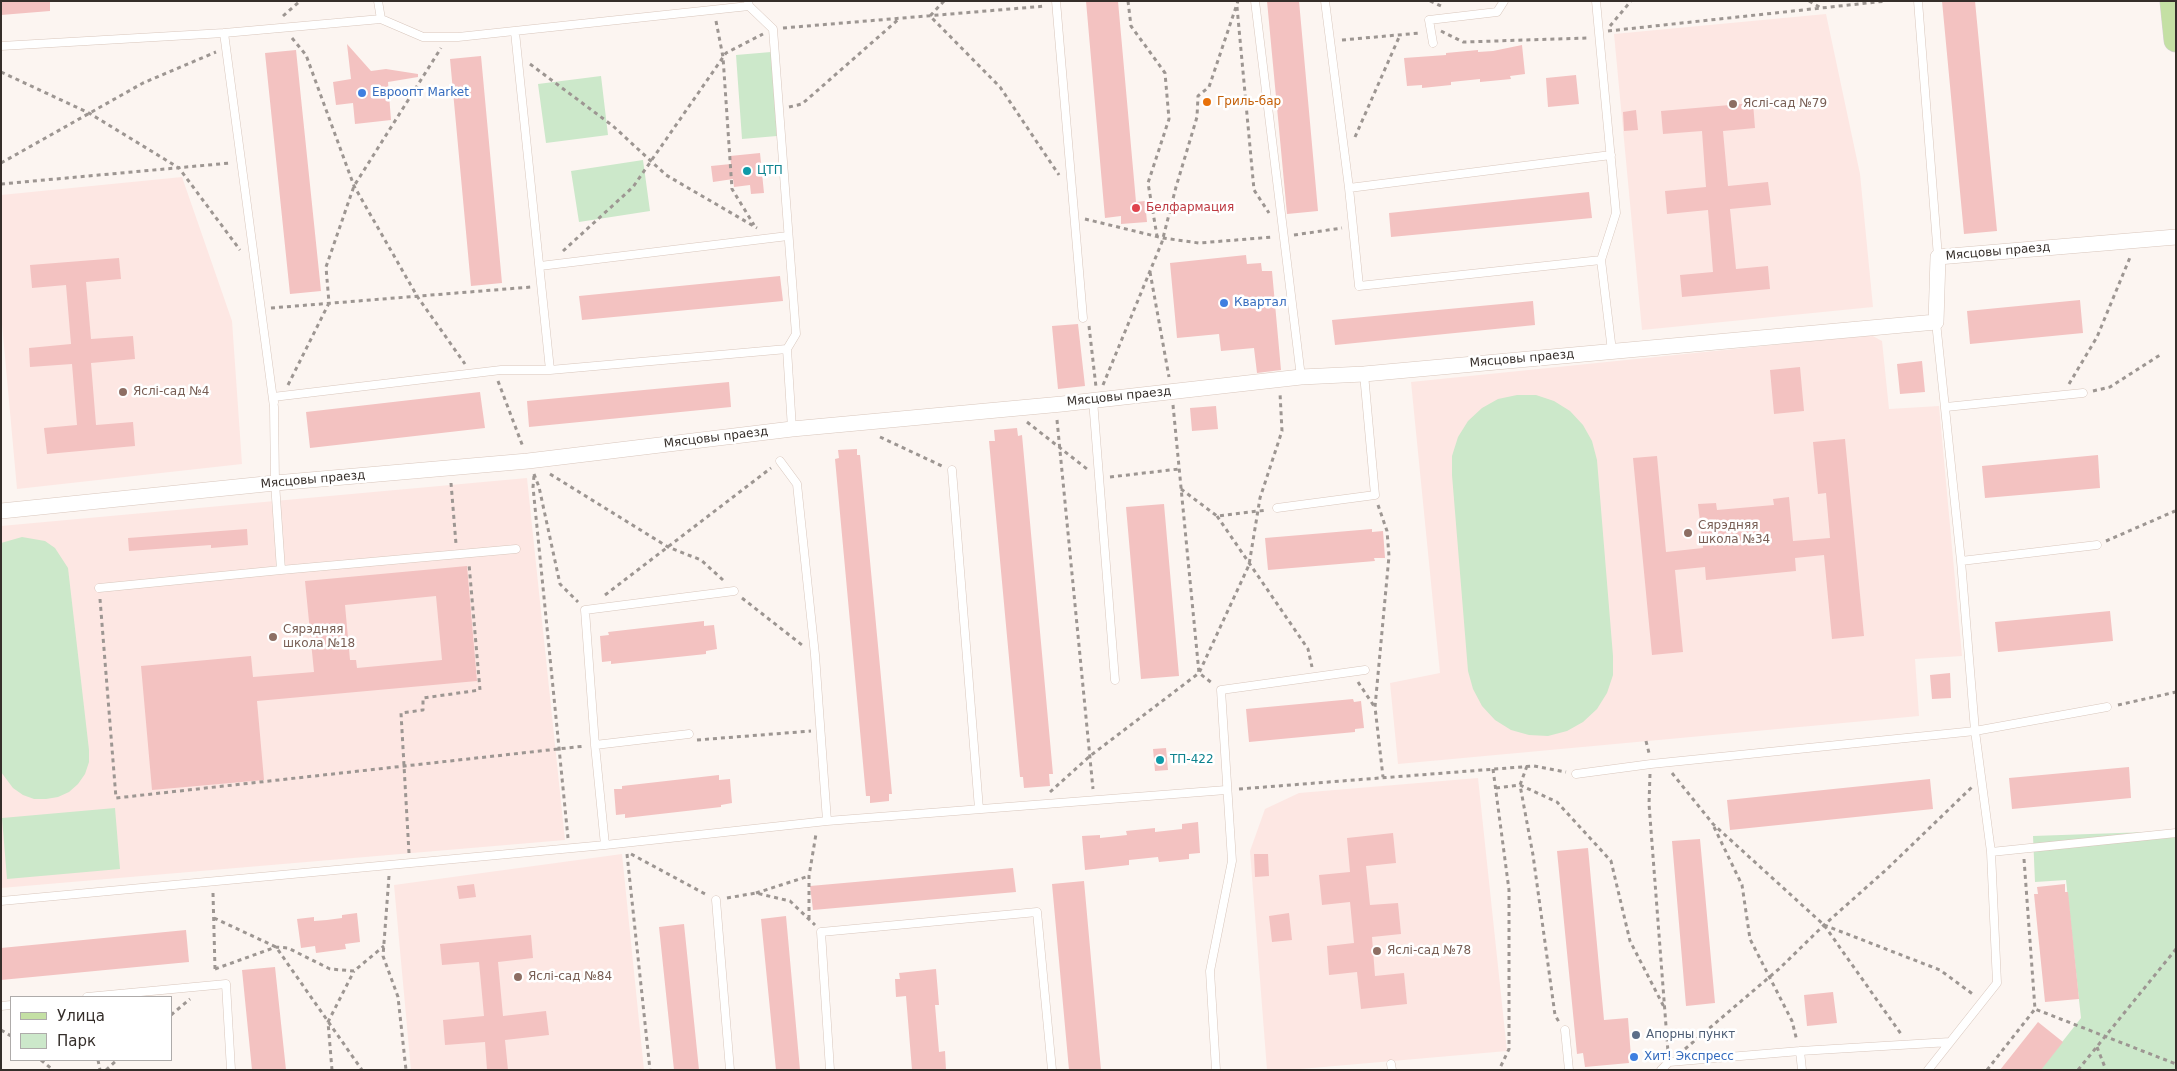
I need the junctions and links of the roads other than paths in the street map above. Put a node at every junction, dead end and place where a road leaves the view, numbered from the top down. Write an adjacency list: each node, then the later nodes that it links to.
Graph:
1 (378, 1): 10 (lane)
2 (1255, 1): 29 (lane)
3 (1325, 1): 17 (lane)
4 (1504, 1): 14 (lane)
5 (1596, 1): 16 (lane)
6 (1918, 1): 20 (lane)
7 (2172, 1): 13 (main road)
8 (1056, 3): 23 (lane)
9 (748, 4): 11 (lane); 18 (lane)
10 (381, 19): 11 (lane); 12 (lane)
11 (515, 32): 22 (lane)
12 (224, 33): 15 (lane); 32 (lane)
13 (2176, 40)
14 (1433, 43)
15 (1, 46)
16 (1611, 155): 17 (lane); 21 (lane)
17 (1349, 188): 21 (lane)
18 (788, 236): 22 (lane); 25 (lane)
19 (2176, 237): 20 (street, Мясцовы праезд)
20 (1938, 256): 24 (street, Мясцовы праезд)
21 (1601, 260): 26 (lane)
22 (544, 265): 27 (lane)
23 (1083, 318)
24 (1936, 322): 26 (street, Мясцовы праезд); 33 (lane)
25 (787, 349): 27 (lane); 34 (lane)
26 (1612, 350): 28 (street, Мясцовы праезд)
27 (550, 370): 32 (lane)
28 (1364, 374): 29 (street, Мясцовы праезд); 38 (lane)
29 (1302, 377): 31 (street, Мясцовы праезд)
30 (2083, 393): 33 (lane)
31 (1095, 400): 34 (street, Мясцовы праезд); 47 (lane)
32 (274, 407): 37 (lane)
33 (1946, 407): 42 (lane)
34 (792, 429): 37 (street, Мясцовы праезд)
35 (780, 462): 55 (lane)
36 (952, 470): 54 (lane)
37 (275, 482): 39 (street, Мясцовы праезд); 43 (lane)
38 (1277, 508)
39 (1, 511)
40 (2097, 545): 42 (lane)
41 (516, 549): 43 (lane)
42 (1961, 561): 49 (lane)
43 (282, 570): 44 (lane)
44 (99, 588)
45 (734, 591): 51 (lane)
46 (1365, 670): 53 (lane)
47 (1115, 680)
48 (2107, 707): 49 (lane)
49 (1975, 731): 52 (lane); 58 (lane)
50 (689, 734): 51 (lane)
51 (595, 744): 57 (lane)
52 (1576, 774)
53 (1226, 790): 54 (lane); 69 (lane)
54 (979, 809): 55 (lane)
55 (827, 821): 57 (lane)
56 (2176, 833): 58 (lane)
57 (605, 846): 60 (lane)
58 (1991, 852): 63 (lane)
59 (716, 900): 66 (lane)
60 (1, 901)
61 (98, 996): 65 (lane)
62 (1565, 1030): 70 (lane)
63 (1950, 1042): 64 (lane); 73 (lane)
64 (1800, 1051): 71 (lane); 72 (lane)
65 (231, 1070)
66 (730, 1070)
67 (830, 1070): 68 (lane)
68 (1052, 1070)
69 (1216, 1070)
70 (1570, 1070)
71 (1661, 1070)
72 (1802, 1070)
73 (1928, 1070)

